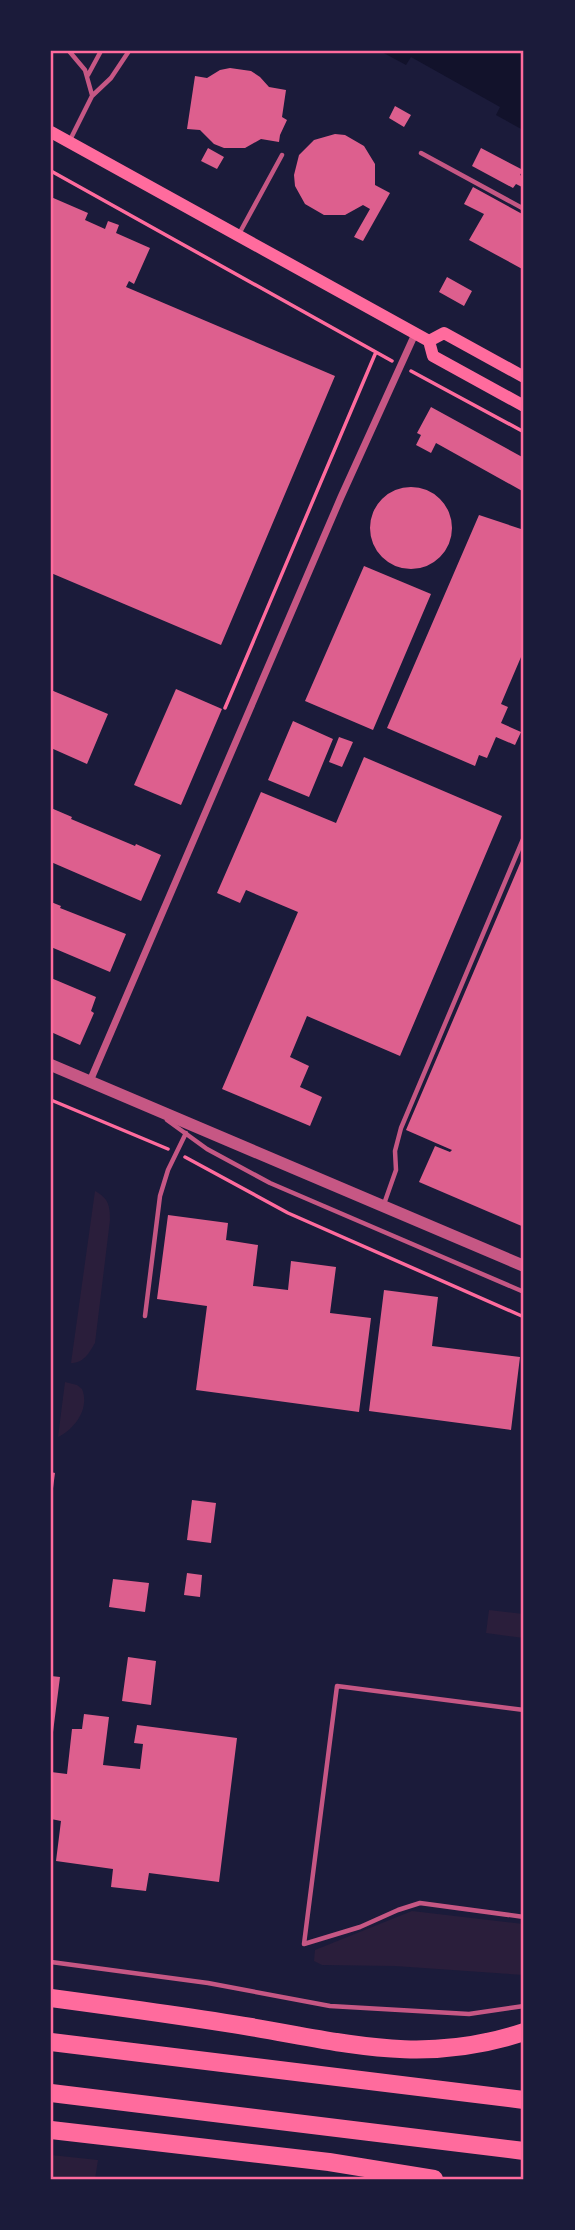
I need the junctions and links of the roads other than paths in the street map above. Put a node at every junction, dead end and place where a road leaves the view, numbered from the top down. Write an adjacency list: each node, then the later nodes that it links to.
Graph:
1 (69, 51): 4 (lane)
2 (101, 51): 4 (lane)
3 (129, 51): 5 (lane)
4 (87, 75): 5 (lane)
5 (92, 96): 7 (lane)
6 (51, 132): 7 (main road)
7 (69, 142): 11 (main road)
8 (421, 153): 10 (lane)
9 (282, 155): 11 (lane)
10 (524, 209)
11 (239, 235): 12 (main road)
12 (415, 334): 13 (main road); 18 (street)
13 (429, 341): 14 (main road); 15 (main road)
14 (524, 377)
15 (524, 406)
16 (524, 837): 21 (lane)
17 (51, 1065): 18 (street)
18 (90, 1081): 19 (street)
19 (149, 1107): 20 (lane); 21 (street)
20 (186, 1133): 23 (lane); 24 (lane)
21 (383, 1206): 22 (street)
22 (524, 1266)
23 (524, 1292)
24 (145, 1316)
25 (524, 1710): 26 (lane)
26 (524, 1917)
27 (51, 1962): 29 (lane)
28 (51, 1998): 30 (highway)
29 (524, 2006)
30 (524, 2032)
31 (51, 2042): 33 (highway)
32 (51, 2093): 35 (highway)
33 (524, 2100)
34 (51, 2130): 36 (highway)
35 (524, 2151)
36 (434, 2179)

